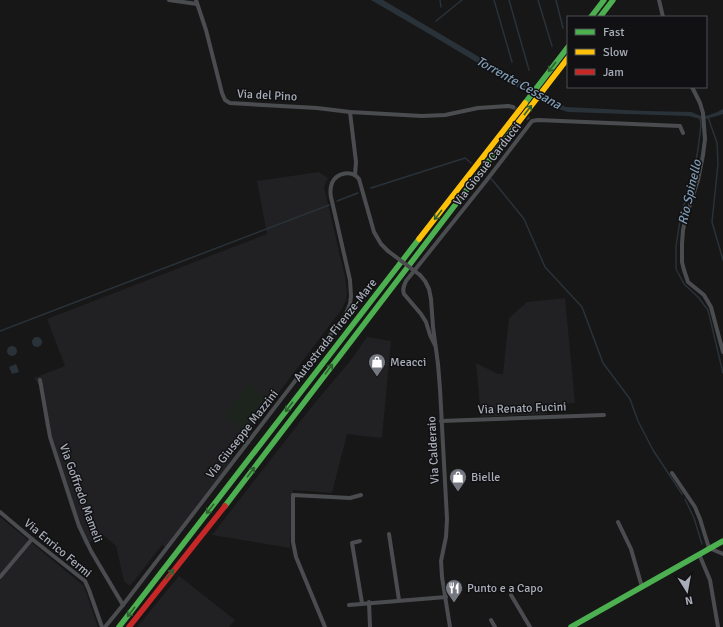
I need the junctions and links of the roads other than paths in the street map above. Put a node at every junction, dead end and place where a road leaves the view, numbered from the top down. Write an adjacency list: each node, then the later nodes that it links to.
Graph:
1 (169, 0): 5 (street, Via del Pino)
2 (604, 0): 6 (main road)
3 (613, 0): 7 (main road)
4 (659, 0): 8 (street)
5 (197, 2): 13 (street, Via del Pino)
6 (592, 16)
7 (601, 16)
8 (663, 16)
9 (567, 48): 43 (main road, Autostrada Firenze-Mare, one-way to 43)
10 (567, 59): 44 (main road, Autostrada Firenze-Mare, one-way to 10)
11 (692, 88): 17 (street)
12 (513, 107): 13 (street)
13 (350, 112): 15 (street)
14 (683, 133): 16 (street, Via Giosuè Carducci)
15 (355, 175): 16 (street, Via Calderaio, bridge); 39 (street, Via Giuseppe Mazzini)
16 (435, 345): 20 (street, Via Calderaio)
17 (723, 352)
18 (40, 380): 39 (street, Via Goffredo Mameli)
19 (604, 415): 20 (street, Via Renato Fucini)
20 (441, 421): 35 (street, Via Calderaio)
21 (672, 473): 29 (street)
22 (361, 495): 45 (street)
23 (0, 512): 26 (street, Via Enrico Fermi)
24 (618, 522): 33 (street)
25 (389, 534): 36 (street)
26 (32, 539): 32 (street); 42 (street, Via Enrico Fermi)
27 (360, 541): 38 (street)
28 (723, 541): 29 (main road)
29 (709, 548): 30 (main road); 31 (street)
30 (699, 554): 33 (main road); 51 (street)
31 (723, 554)
32 (0, 577)
33 (642, 587): 50 (main road)
34 (511, 595): 49 (street)
35 (446, 597): 36 (street); 47 (street, Via Calderaio)
36 (399, 600): 37 (street)
37 (369, 602): 38 (street); 46 (street)
38 (362, 603): 40 (street)
39 (123, 605): 42 (street, Via Giuseppe Mazzini)
40 (349, 605)
41 (491, 620): 48 (street)
42 (103, 627)
43 (119, 627)
44 (129, 627)
45 (325, 627)
46 (370, 627)
47 (450, 627)
48 (496, 627)
49 (530, 627)
50 (571, 627)
51 (718, 627)

